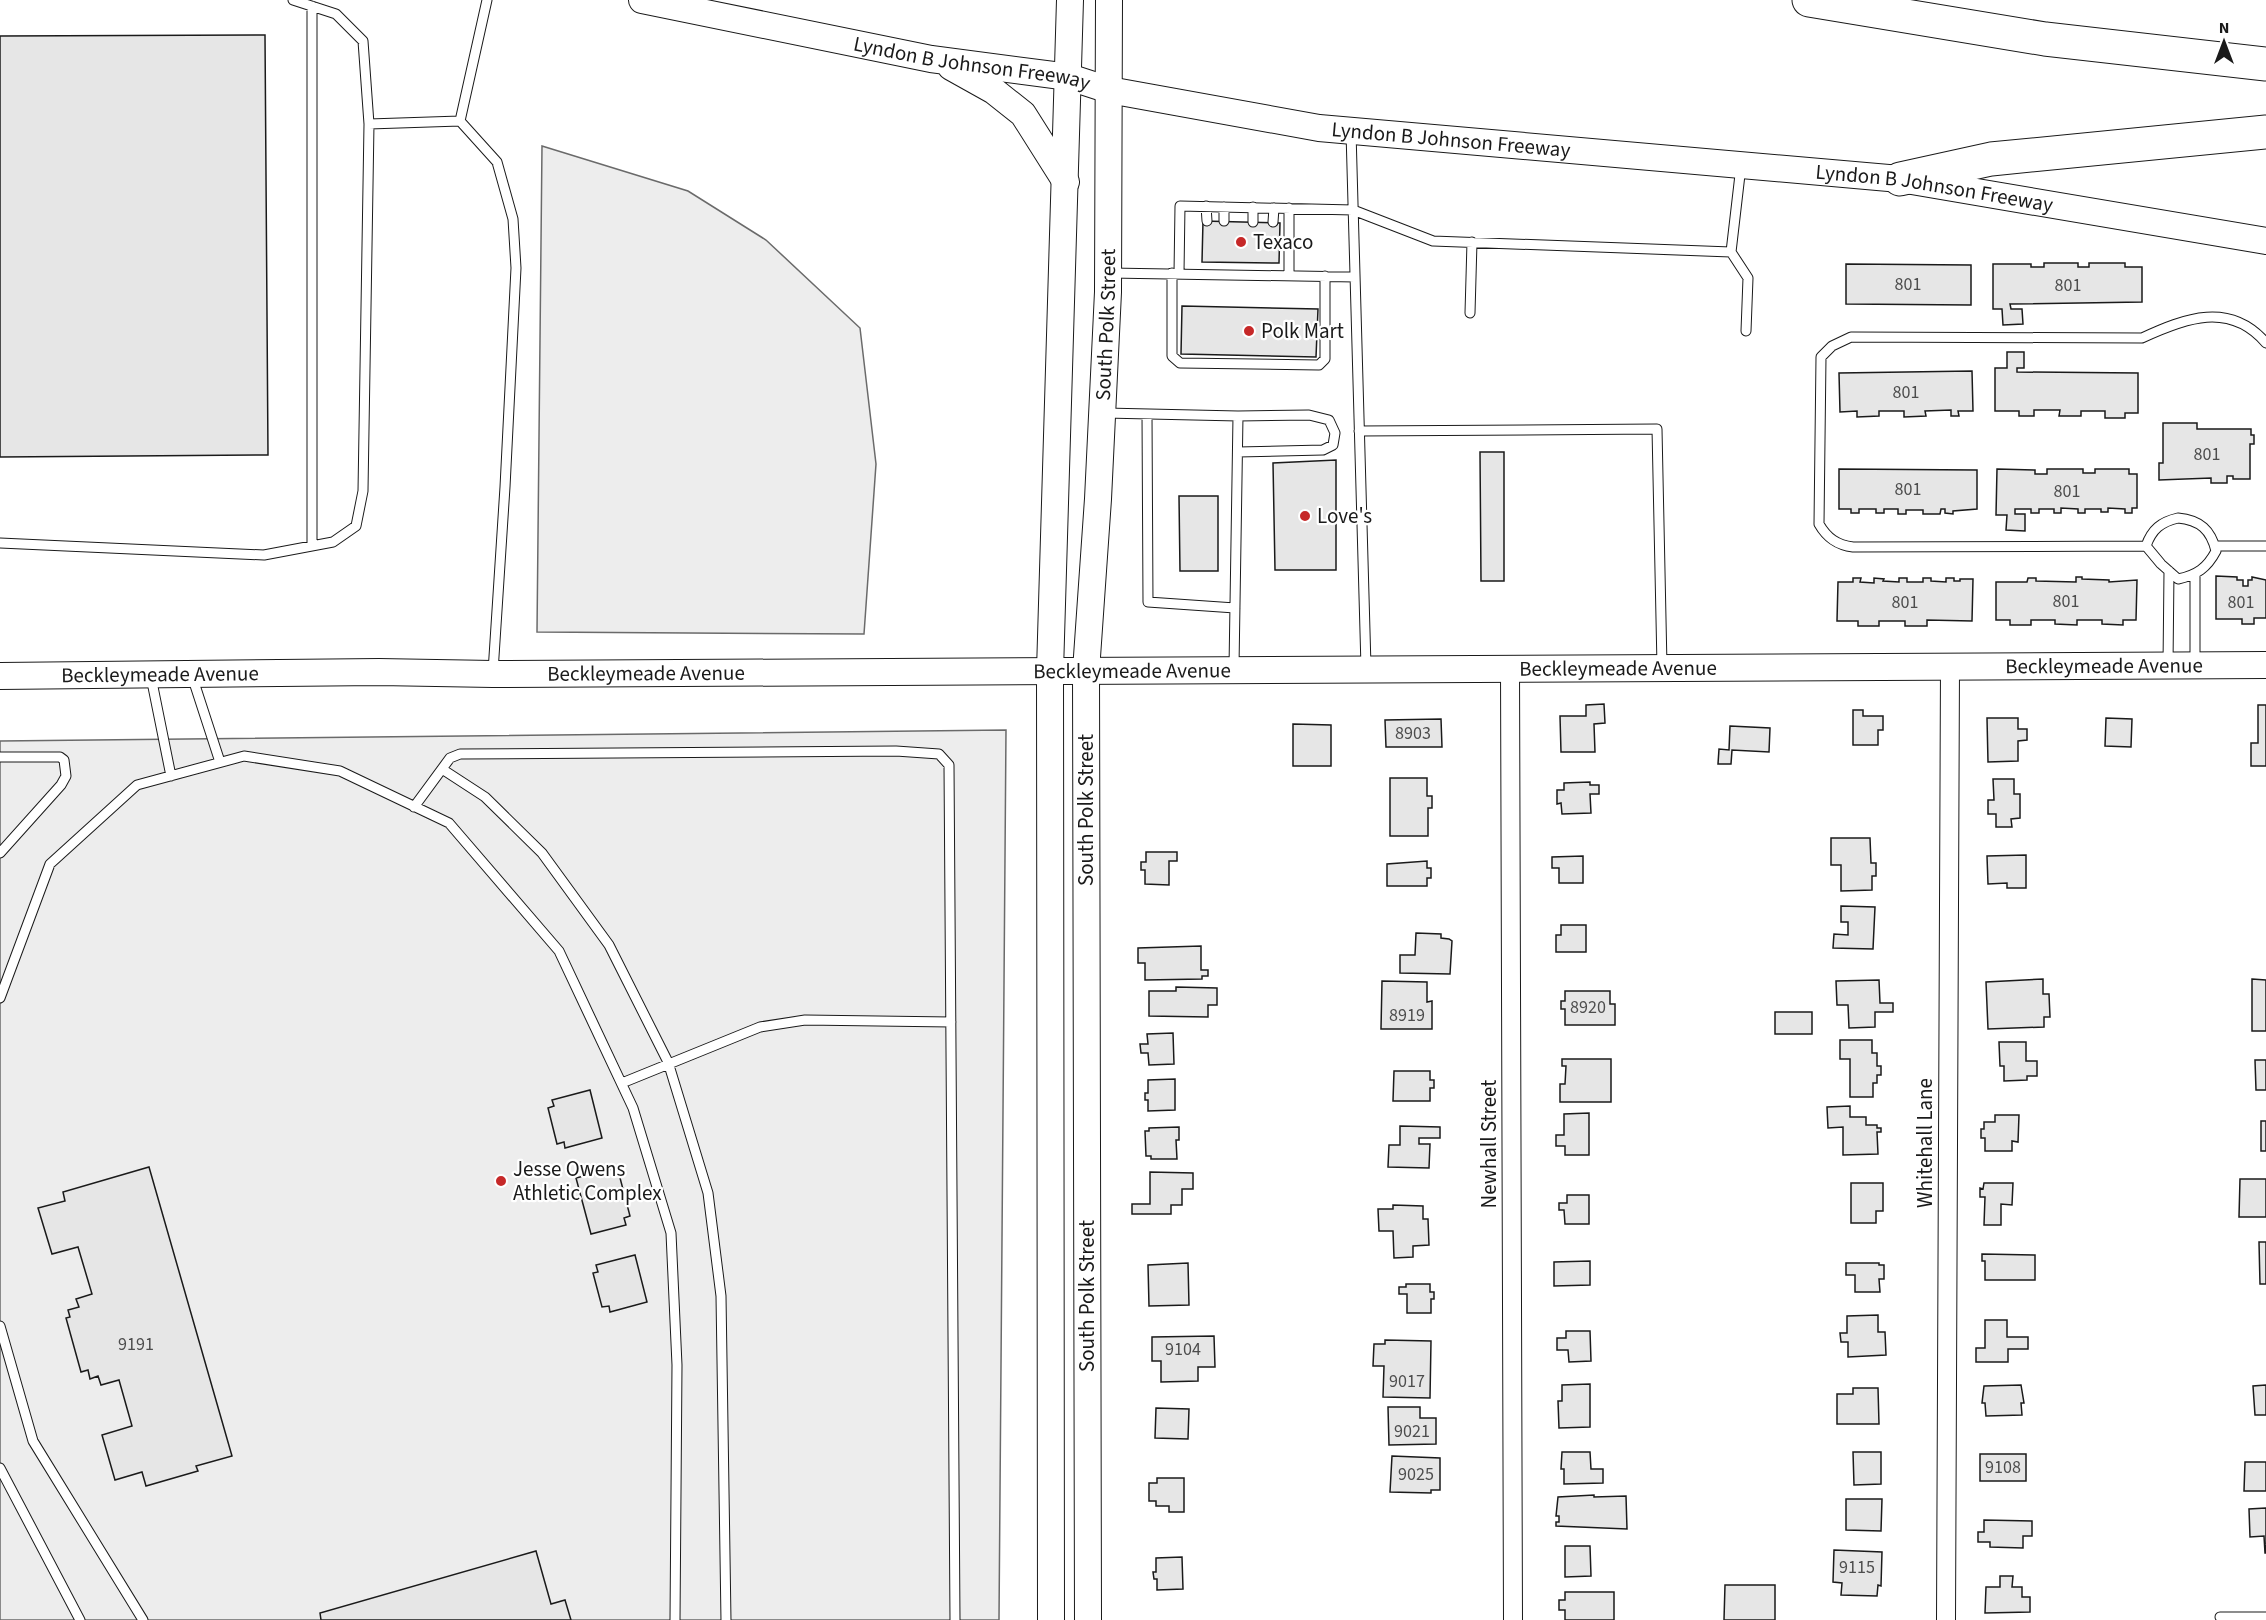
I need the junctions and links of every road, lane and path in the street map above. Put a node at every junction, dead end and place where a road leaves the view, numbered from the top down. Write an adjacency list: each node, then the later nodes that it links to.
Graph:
1 (294, 0): 7 (lane)
2 (487, 0): 12 (lane)
3 (642, 0): 8 (main road, Lyndon B Johnson Freeway)
4 (1071, 0): 10 (main road, South Polk Street)
5 (1110, 0): 11 (main road, South Polk Street)
6 (1809, 0): 9 (highway)
7 (312, 6): 13 (lane); 54 (lane)
8 (931, 59): 10 (main road, Lyndon B Johnson Freeway); 18 (main road)
9 (2266, 64)
10 (1069, 77): 11 (main road, Lyndon B Johnson Freeway); 18 (main road, South Polk Street)
11 (1110, 90): 14 (main road, Lyndon B Johnson Freeway); 36 (main road, South Polk Street)
12 (460, 121): 13 (lane); 72 (lane)
13 (369, 124): 54 (lane)
14 (1351, 131): 16 (main road, Lyndon B Johnson Freeway); 24 (lane)
15 (2266, 132): 17 (highway)
16 (1742, 165): 17 (main road, Lyndon B Johnson Freeway); 31 (lane)
17 (1900, 179): 29 (main road, Lyndon B Johnson Freeway)
18 (1066, 182): 69 (main road, South Polk Street)
19 (1206, 206): 20 (lane); 25 (lane); 37 (lane)
20 (1224, 207): 21 (lane); 26 (lane)
21 (1253, 207): 22 (lane); 27 (lane)
22 (1274, 208): 23 (lane); 28 (lane)
23 (1289, 208): 24 (lane); 42 (lane)
24 (1353, 210): 30 (lane); 44 (lane)
25 (1207, 221)
26 (1224, 221)
27 (1253, 222)
28 (1273, 222)
29 (2266, 241)
30 (1472, 242): 31 (lane); 45 (lane)
31 (1731, 252): 46 (lane)
32 (1206, 262): 38 (lane)
33 (1223, 262): 39 (lane)
34 (1253, 263): 40 (lane)
35 (1273, 263): 41 (lane)
36 (1108, 273): 37 (lane); 48 (main road, South Polk Street)
37 (1176, 273): 38 (lane); 43 (lane)
38 (1205, 274): 39 (lane)
39 (1223, 274): 40 (lane)
40 (1252, 275): 41 (lane)
41 (1273, 275): 42 (lane)
42 (1289, 275): 43 (lane)
43 (1325, 276): 44 (lane)
44 (1355, 277): 51 (lane)
45 (1470, 313)
46 (1746, 331)
47 (2266, 343): 55 (lane)
48 (1102, 413): 49 (lane); 70 (main road, South Polk Street)
49 (1147, 414): 50 (lane); 60 (lane)
50 (1238, 416): 52 (lane); 52 (lane)
51 (1359, 431): 65 (lane); 66 (lane)
52 (1238, 452): 60 (lane)
53 (0, 543): 54 (lane)
54 (312, 546)
55 (2146, 546): 56 (lane); 58 (lane)
56 (2215, 546): 57 (lane); 59 (lane)
57 (2266, 546)
58 (2169, 571): 59 (lane); 64 (lane)
59 (2195, 574): 61 (lane)
60 (1235, 608): 68 (lane)
61 (2195, 665): 62 (main road, Beckleymeade Avenue); 64 (main road, Beckleymeade Avenue)
62 (2266, 665)
63 (1950, 666): 64 (main road, Beckleymeade Avenue); 65 (main road, Beckleymeade Avenue); 99 (street, Whitehall Lane)
64 (2168, 666)
65 (1662, 668): 67 (main road, Beckleymeade Avenue)
66 (1366, 669): 67 (main road, Beckleymeade Avenue); 68 (main road, Beckleymeade Avenue)
67 (1510, 669): 98 (street, Newhall Street)
68 (1234, 670): 70 (main road, Beckleymeade Avenue)
69 (1050, 671): 70 (main road, Beckleymeade Avenue); 72 (main road, Beckleymeade Avenue); 86 (main road, South Polk Street)
70 (1086, 671): 85 (main road, South Polk Street)
71 (192, 674): 72 (main road, Beckleymeade Avenue); 73 (main road, Beckleymeade Avenue); 76 (lane)
72 (493, 674)
73 (150, 675): 74 (main road, Beckleymeade Avenue); 78 (lane)
74 (0, 676)
75 (0, 757): 80 (lane)
76 (220, 762): 78 (lane); 79 (lane)
77 (442, 769): 79 (lane); 82 (lane); 83 (lane)
78 (171, 776): 81 (lane)
79 (414, 807): 84 (lane)
80 (0, 853)
81 (0, 998)
82 (951, 1022): 83 (lane); 95 (lane)
83 (668, 1062): 84 (lane); 94 (lane)
84 (622, 1083): 93 (lane)
85 (1087, 1254): 86 (main road); 97 (main road, South Polk Street)
86 (1051, 1256): 96 (main road, South Polk Street)
87 (0, 1326): 92 (lane)
88 (0, 1468): 91 (lane)
89 (2220, 1617): 90 (lane)
90 (2266, 1617)
91 (80, 1620)
92 (143, 1620)
93 (675, 1620)
94 (726, 1620)
95 (955, 1620)
96 (1051, 1620)
97 (1088, 1620)
98 (1513, 1620)
99 (1946, 1620)

